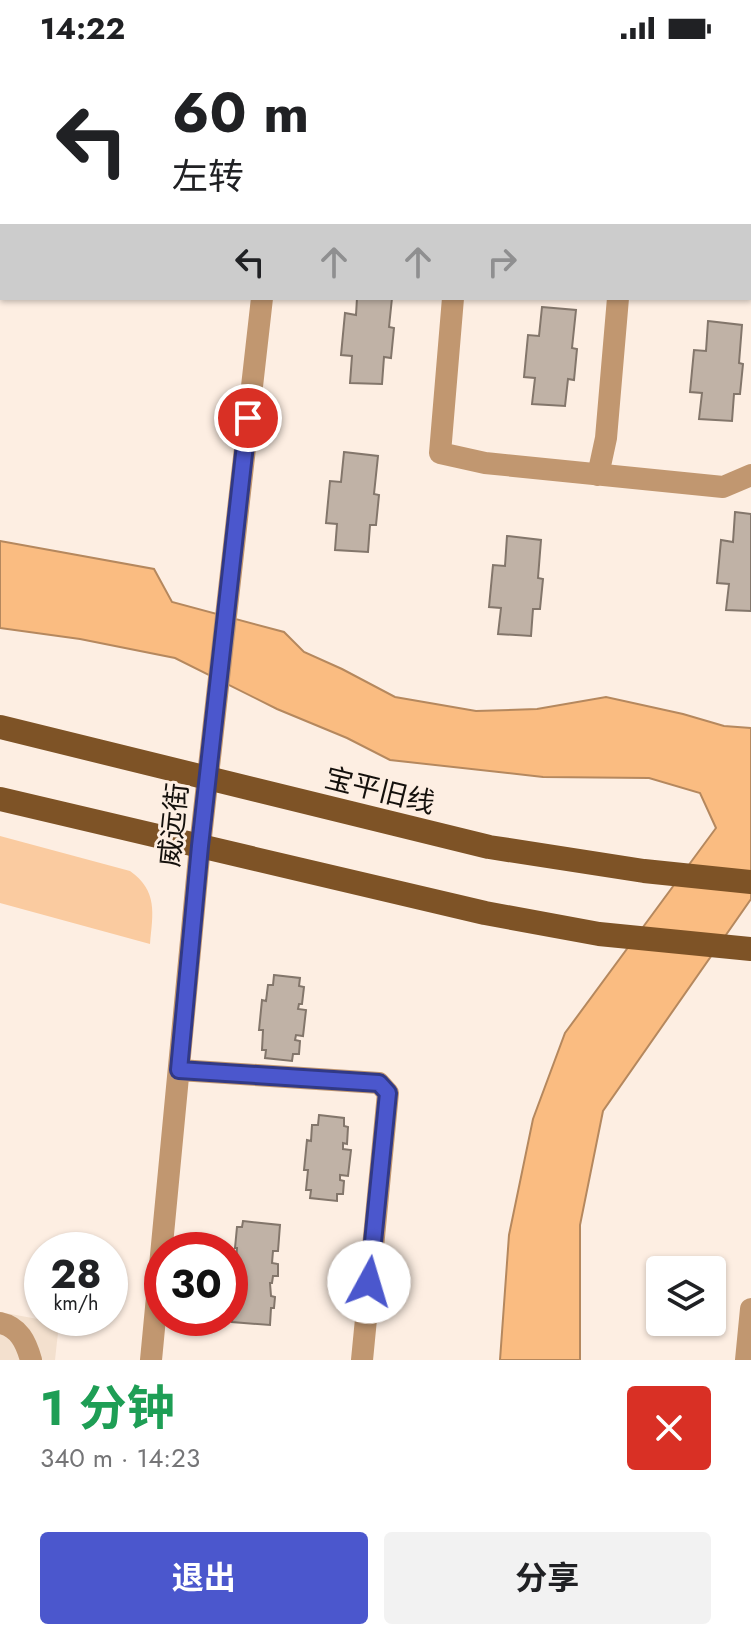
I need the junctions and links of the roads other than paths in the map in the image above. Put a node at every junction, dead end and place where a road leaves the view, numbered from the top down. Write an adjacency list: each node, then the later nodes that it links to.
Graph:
1 (262, 300): 7 (street, 威远街)
2 (453, 300): 4 (street)
3 (618, 300): 4 (street)
4 (598, 475): 5 (street)
5 (751, 475)
6 (0, 727): 7 (main road, 宝平旧线)
7 (208, 778): 9 (street, 威远街); 10 (main road, 宝平旧线)
8 (0, 799): 9 (main road)
9 (200, 846): 11 (main road); 12 (street, 威远街)
10 (751, 882)
11 (742, 949)
12 (179, 1070): 16 (street, 威远街); 17 (street)
13 (751, 1309): 18 (street)
14 (0, 1323): 15 (street)
15 (31, 1360)
16 (151, 1360)
17 (362, 1360)
18 (746, 1360)

